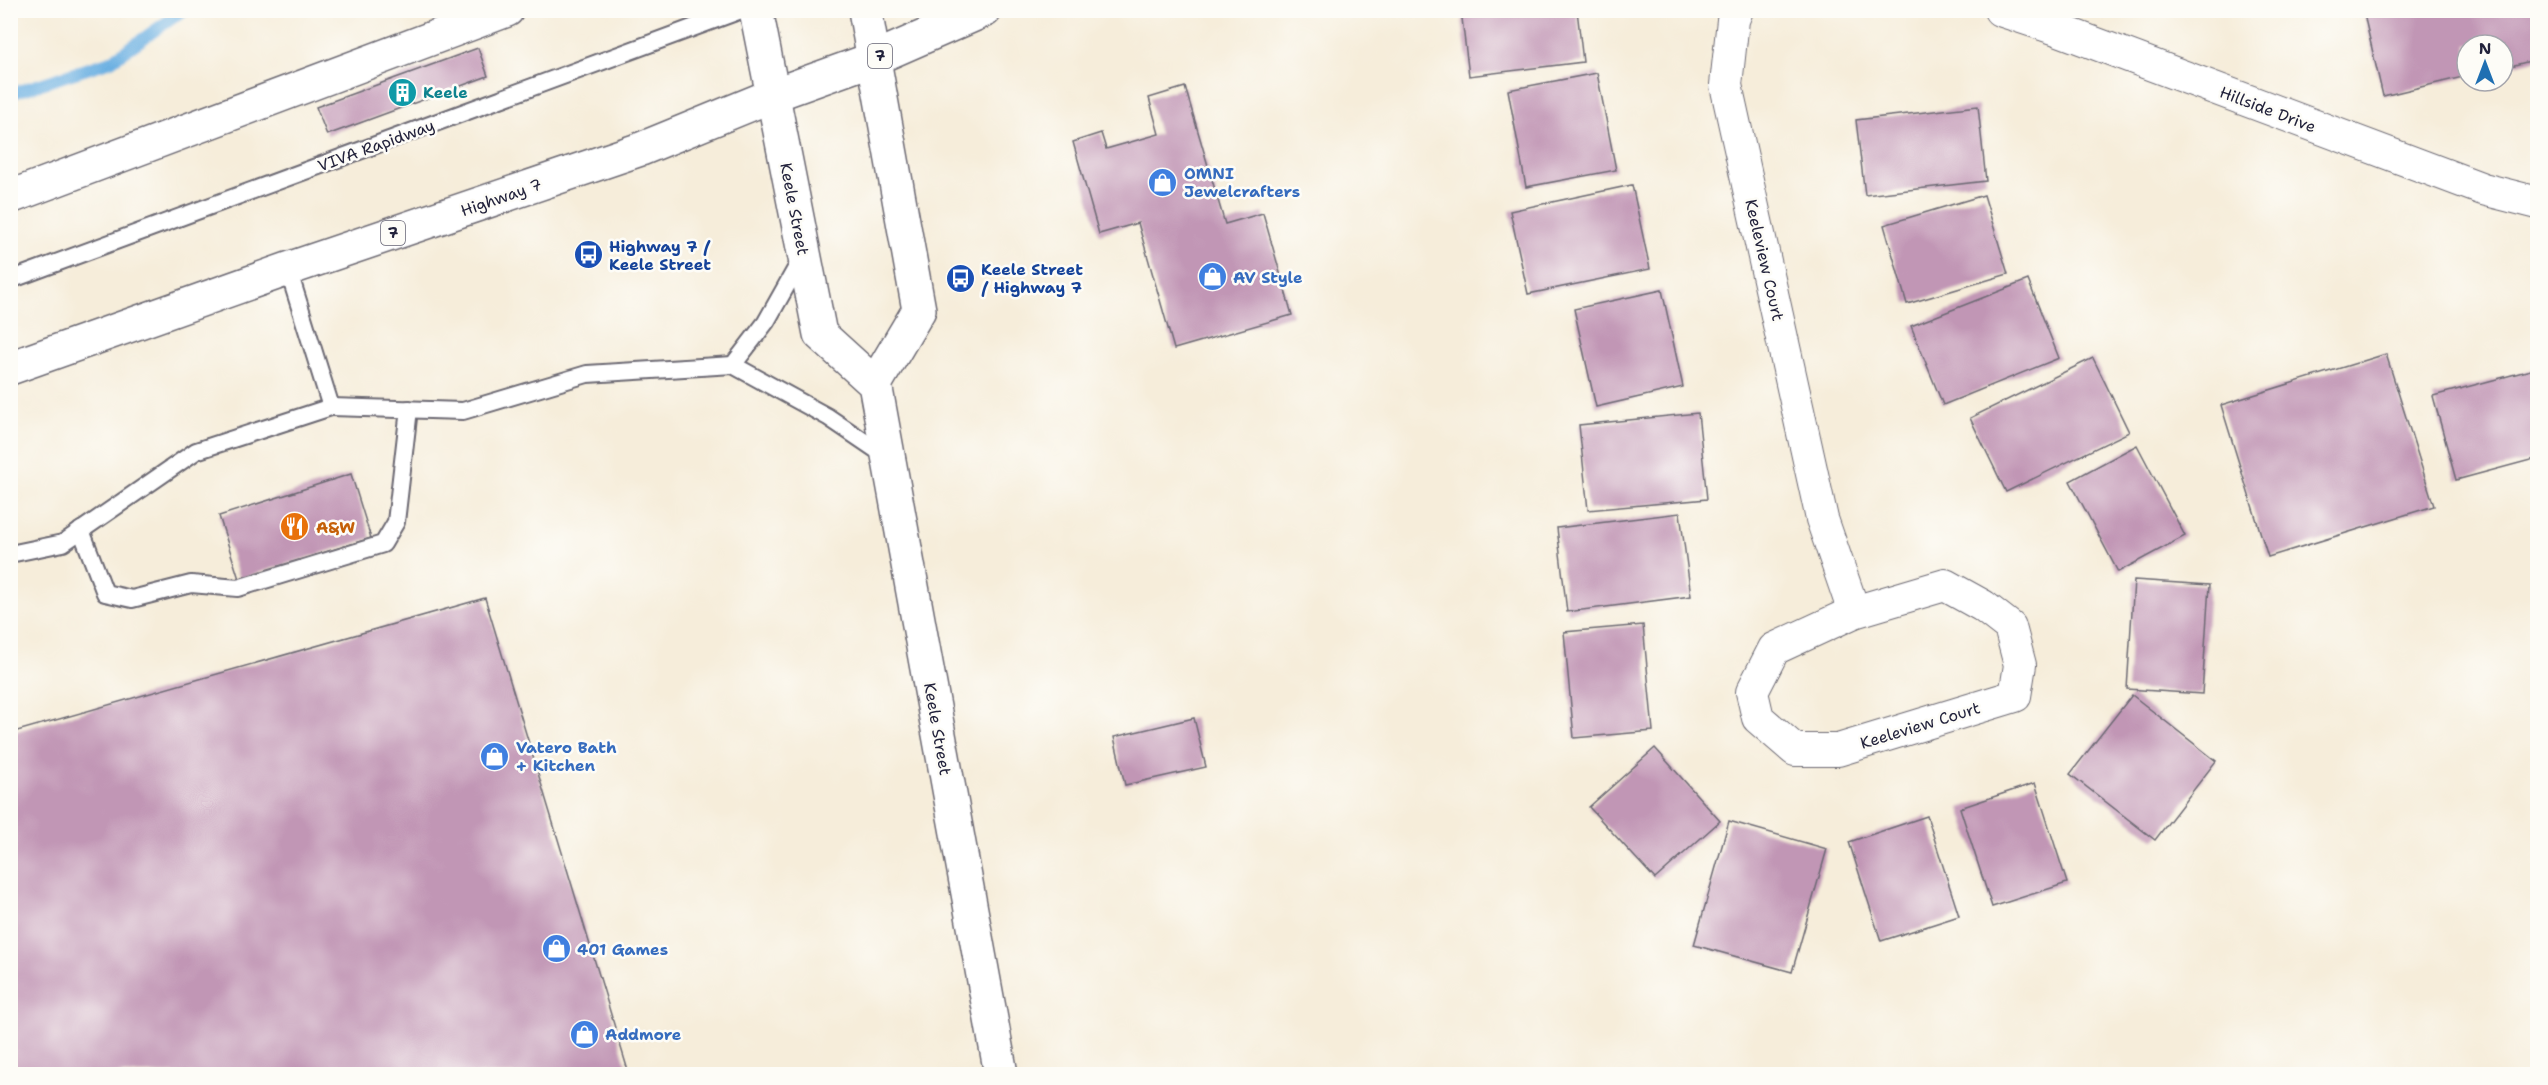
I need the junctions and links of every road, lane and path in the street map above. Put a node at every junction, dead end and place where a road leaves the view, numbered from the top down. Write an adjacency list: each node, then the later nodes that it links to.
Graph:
1 (507, 10): 10 (main road)
2 (741, 10): 14 (lane, VIVA Rapidway)
3 (756, 10): 9 (main road, Keele Street)
4 (865, 10): 8 (main road)
5 (985, 10): 8 (main road, Highway 7 / 7)
6 (1737, 10): 23 (street, Keeleview Court)
7 (2000, 10): 11 (street, Hillside Drive)
8 (873, 59): 9 (main road, Highway 7 / 7); 17 (main road)
9 (773, 95): 12 (main road, Keele Street); 13 (main road, Highway 7 / 7)
10 (10, 197)
11 (2538, 203)
12 (804, 254): 15 (lane); 17 (main road, Keele Street)
13 (288, 269): 16 (main road, Highway 7 / 7); 18 (lane)
14 (10, 280)
15 (733, 365): 19 (lane); 20 (lane)
16 (10, 368)
17 (875, 384): 20 (main road, Keele Street)
18 (331, 407): 19 (lane); 21 (lane)
19 (409, 410): 21 (lane)
20 (888, 458): 24 (main road, Keele Street)
21 (81, 530): 22 (lane)
22 (10, 554)
23 (1854, 612): 23 (street, Keeleview Court)
24 (1001, 1074)

